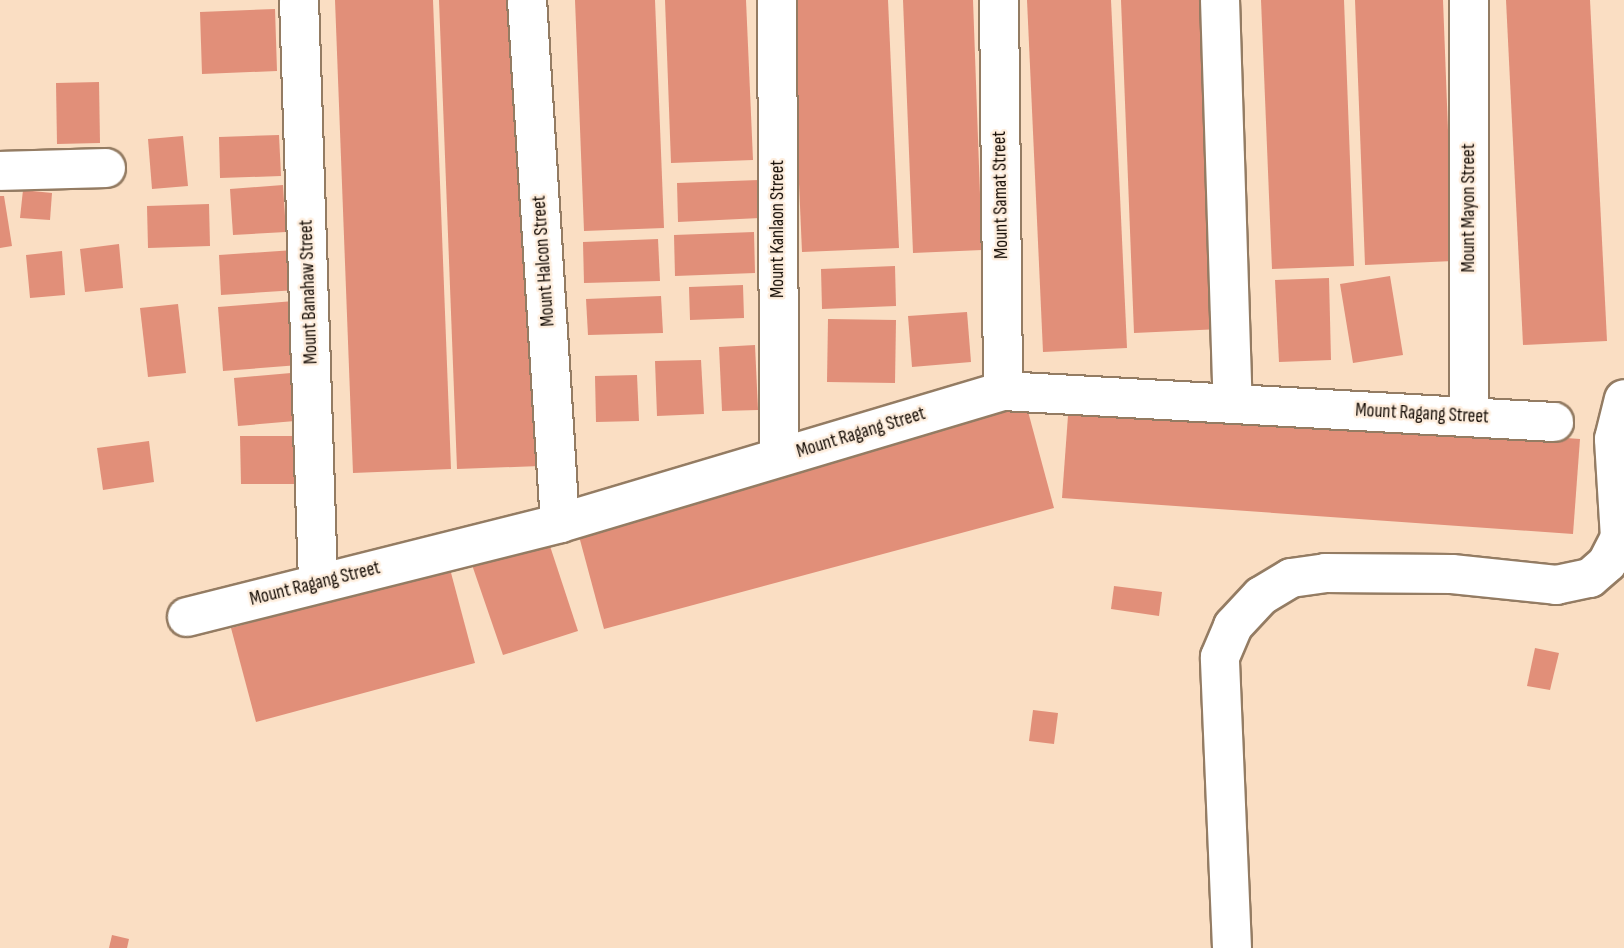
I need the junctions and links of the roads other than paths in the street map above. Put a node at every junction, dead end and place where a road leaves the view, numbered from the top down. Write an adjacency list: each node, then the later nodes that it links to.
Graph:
1 (299, 0): 16 (street, Mount Banahaw Street)
2 (527, 0): 15 (street, Mount Halcon Street)
3 (777, 0): 14 (street, Mount Kanlaon Street)
4 (999, 0): 9 (street, Mount Samat Street)
5 (1220, 0): 11 (street)
6 (1469, 0): 12 (street, Mount Mayon Street)
7 (106, 168): 8 (street)
8 (0, 171)
9 (1003, 391): 11 (street, Mount Ragang Street); 14 (street, Mount Ragang Street)
10 (1624, 399): 18 (street)
11 (1233, 403): 12 (street, Mount Ragang Street)
12 (1469, 416): 13 (street, Mount Ragang Street)
13 (1554, 422)
14 (779, 457): 15 (street, Mount Ragang Street)
15 (560, 523): 16 (street, Mount Ragang Street)
16 (318, 583): 17 (street, Mount Ragang Street)
17 (187, 617)
18 (1232, 948)

